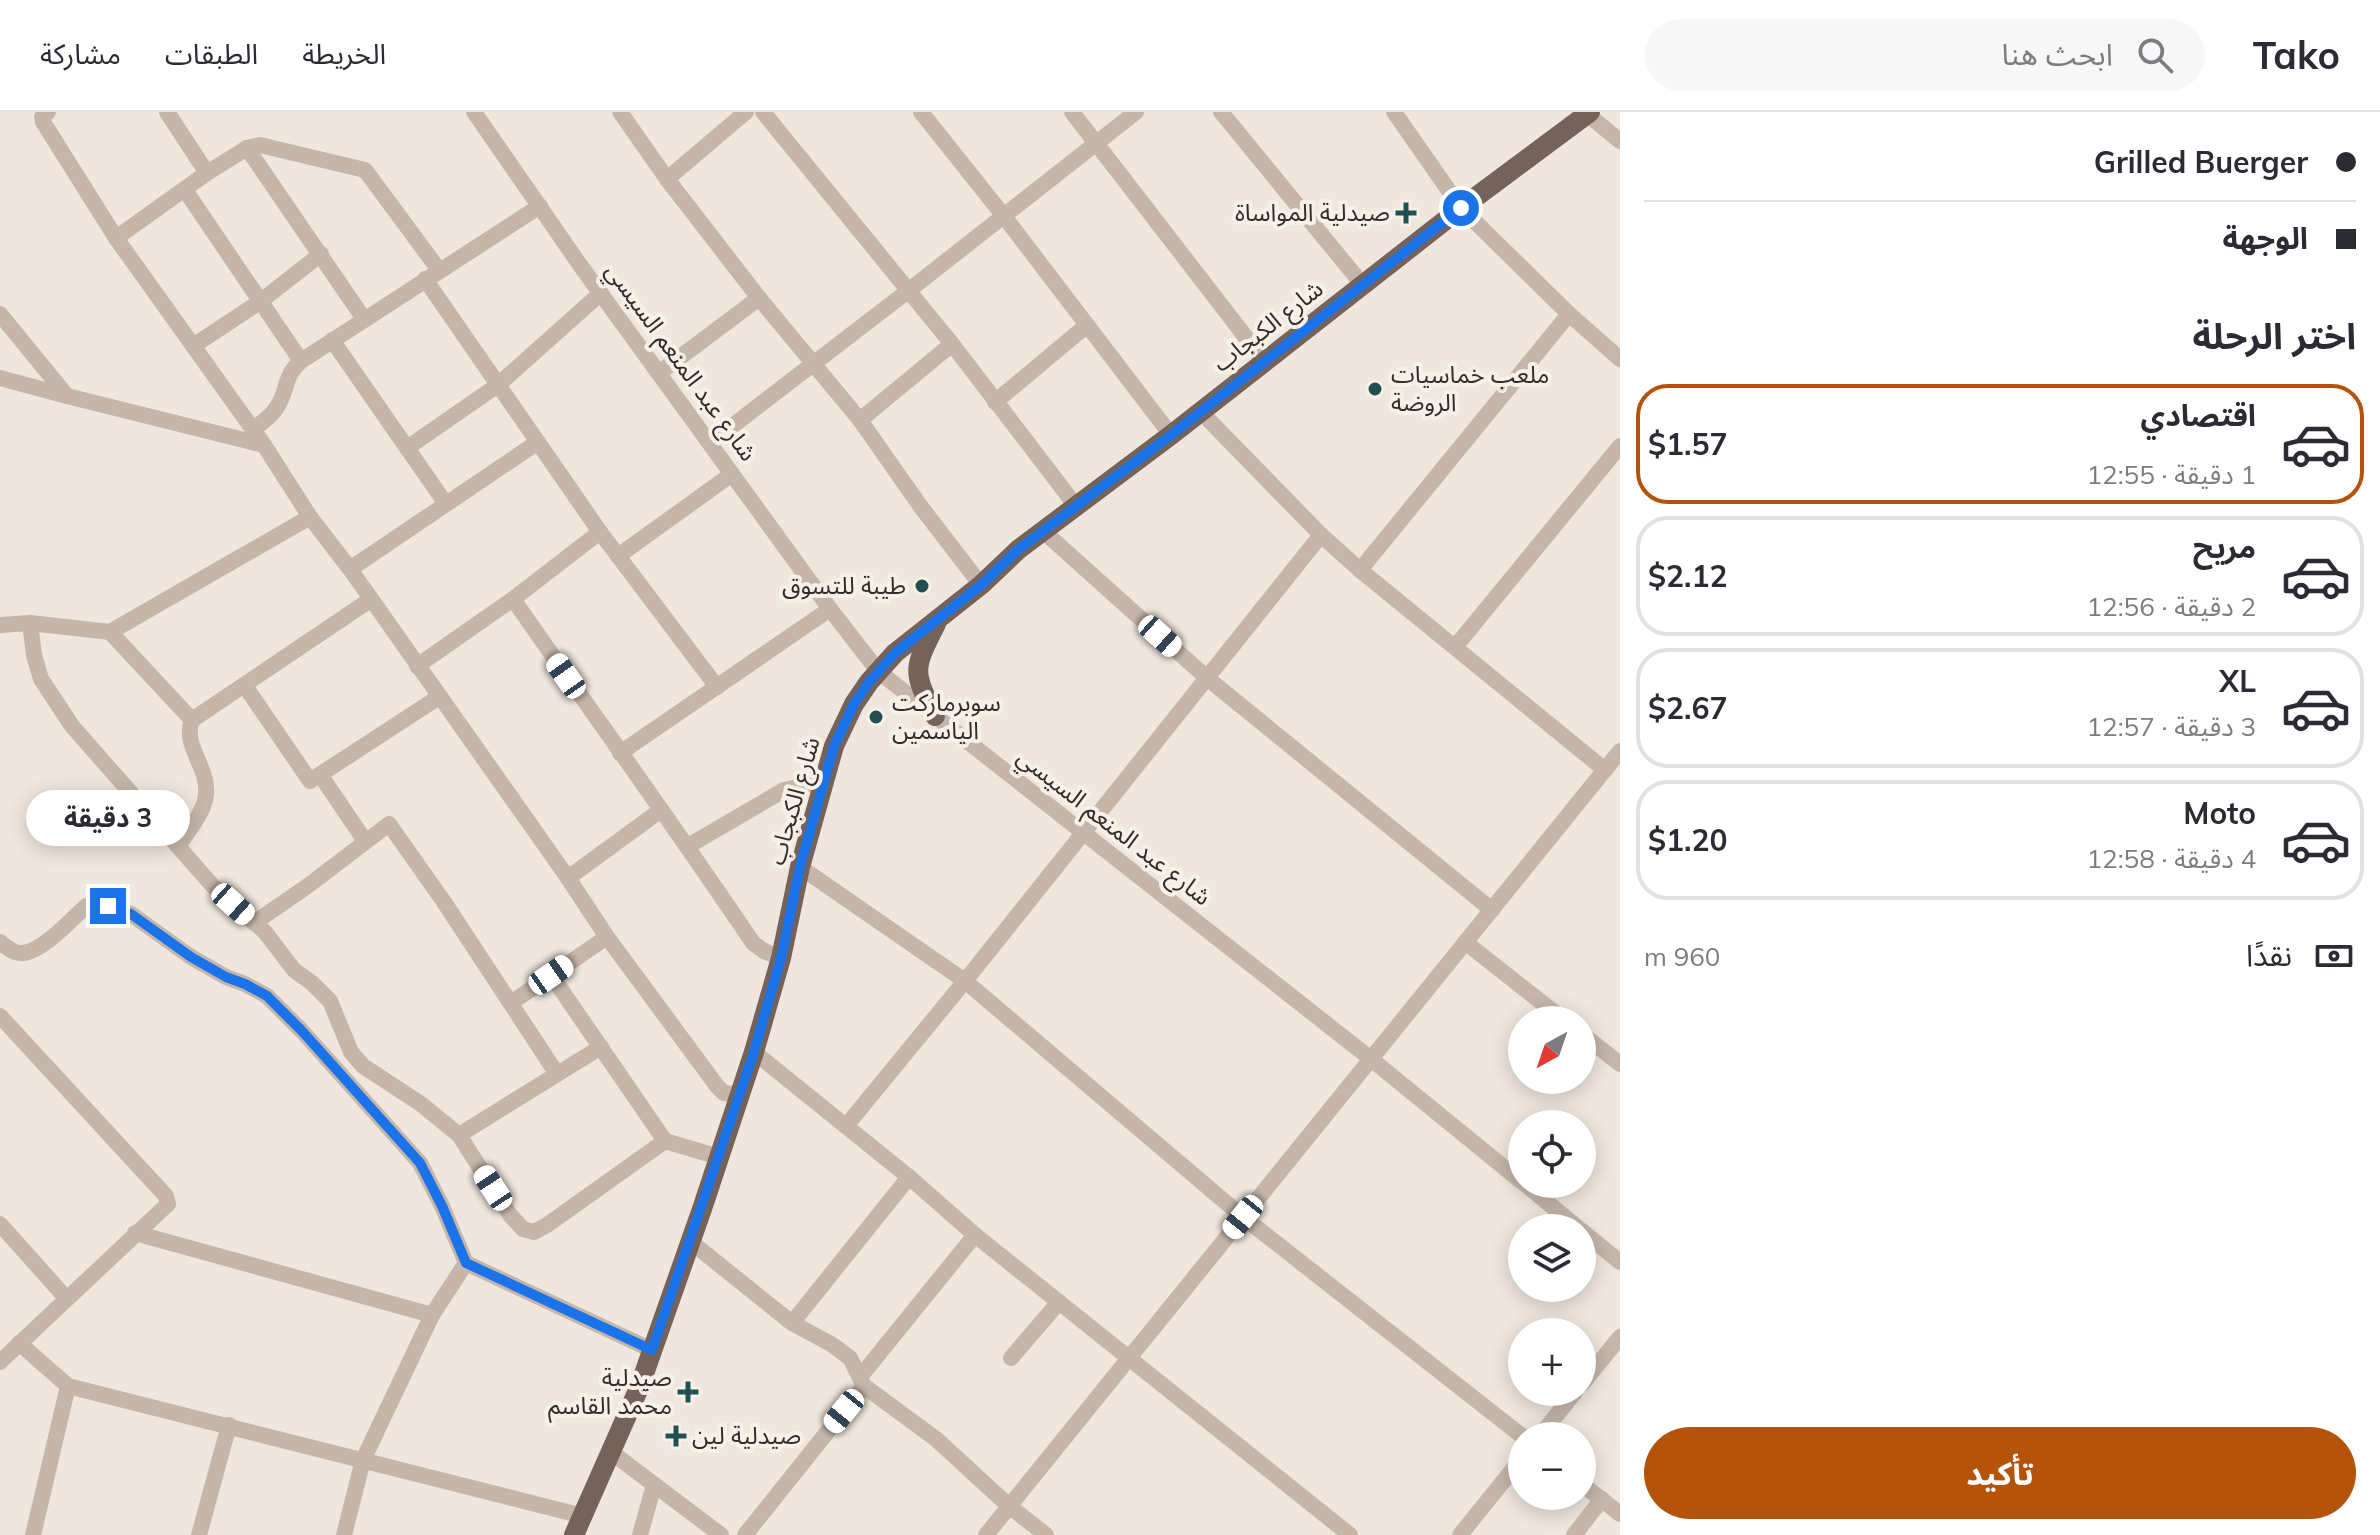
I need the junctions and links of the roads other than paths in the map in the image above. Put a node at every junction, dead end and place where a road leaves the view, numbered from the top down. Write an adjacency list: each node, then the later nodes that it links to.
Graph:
1 (48, 112): 22 (street)
2 (167, 112): 16 (street)
3 (474, 112): 19 (street, شارع عبد المنعم السيسي)
4 (620, 112): 17 (street)
5 (746, 112): 17 (street)
6 (763, 112): 26 (street)
7 (921, 112): 21 (street)
8 (1072, 112): 14 (street)
9 (1136, 112): 14 (street)
10 (1221, 112): 25 (street)
11 (1395, 112): 20 (street)
12 (1588, 113): 13 (street); 20 (main road, شارع الكبجاب)
13 (1620, 141)
14 (1097, 143): 21 (street); 39 (street)
15 (247, 148): 16 (street); 23 (street); 24 (street)
16 (207, 173): 18 (street)
17 (667, 179): 28 (street)
18 (185, 190): 22 (street); 29 (street)
19 (540, 206): 24 (street); 27 (street, شارع عبد المنعم السيسي)
20 (1461, 208): 25 (main road, شارع الكبجاب); 31 (street)
21 (1003, 215): 26 (street); 33 (street)
22 (116, 238): 36 (street)
23 (321, 254): 29 (street); 32 (street)
24 (432, 275): 32 (street); 43 (street)
25 (1362, 284): 39 (main road, شارع الكبجاب)
26 (908, 291): 35 (street); 40 (street)
27 (601, 293): 41 (street, شارع عبد المنعم السيسي); 43 (street)
28 (759, 298): 40 (street); 41 (street)
29 (261, 301): 36 (street); 38 (street)
30 (0, 314): 44 (street)
31 (1569, 314): 37 (street); 64 (street)
32 (364, 319): 34 (street)
33 (1086, 326): 45 (street); 49 (street)
34 (332, 340): 38 (street); 54 (street)
35 (952, 344): 45 (street); 47 (street)
36 (193, 346): 48 (street)
37 (1620, 359)
38 (301, 361): 48 (street)
39 (1265, 362): 46 (main road, شارع الكبجاب)
40 (813, 363): 47 (street); 51 (street)
41 (659, 373): 51 (street, شارع عبد المنعم السيسي)
42 (0, 378): 44 (street)
43 (498, 385): 50 (street); 54 (street)
44 (67, 396): 52 (street)
45 (995, 402): 57 (street)
46 (1201, 412): 49 (main road, شارع الكبجاب); 61 (street)
47 (860, 420): 65 (street)
48 (253, 429): 52 (street)
49 (1171, 435): 57 (main road, شارع الكبجاب)
50 (538, 442): 56 (street); 60 (street)
51 (710, 443): 55 (street, شارع عبد المنعم السيسي)
52 (264, 445): 58 (street)
53 (1620, 446): 73 (street)
54 (407, 448): 56 (street)
55 (732, 474): 62 (street); 68 (street, شارع عبد المنعم السيسي)
56 (446, 504): 63 (street)
57 (1076, 506): 59 (main road, شارع الكبجاب)
58 (310, 517): 63 (street); 72 (street)
59 (1043, 531): 65 (main road, شارع الكبجاب); 76 (street)
60 (600, 532): 62 (street); 66 (street)
61 (1321, 535): 64 (street); 76 (street)
62 (618, 556): 78 (street)
63 (350, 569): 67 (street)
64 (1360, 570): 73 (street)
65 (981, 585): 69 (main road, شارع الكبجاب)
66 (513, 599): 74 (street); 83 (street)
67 (370, 600): 74 (street); 77 (street)
68 (830, 609): 75 (street, شارع عبد المنعم السيسي); 78 (street)
69 (939, 618): 75 (main road, شارع الكبجاب); 80 (main road)
70 (30, 623): 71 (street); 72 (street); 90 (street)
71 (0, 625)
72 (110, 632): 81 (street)
73 (1455, 647): 84 (street)
74 (417, 666): 79 (street)
75 (878, 671): 80 (street, شارع عبد المنعم السيسي); 86 (main road, شارع الكبجاب)
76 (1207, 678): 88 (street); 94 (street)
77 (245, 686): 81 (street); 85 (street)
78 (717, 687): 83 (street)
79 (439, 697): 85 (street); 93 (street)
80 (935, 716): 88 (street, شارع عبد المنعم السيسي)
81 (192, 720): 90 (street)
82 (1620, 751): 84 (street)
83 (620, 753): 87 (street)
84 (1605, 770): 94 (street)
85 (321, 776): 89 (street)
86 (825, 781): 91 (street); 92 (main road, شارع الكبجاب)
87 (661, 810): 91 (street); 93 (street)
88 (1083, 834): 101 (street); 108 (street, شارع عبد المنعم السيسي)
89 (365, 841): 95 (street); 102 (street)
90 (179, 845): 95 (street)
91 (688, 846): 99 (street)
92 (800, 867): 99 (main road, شارع الكبجاب); 101 (street)
93 (568, 878): 96 (street)
94 (1492, 910): 97 (street)
95 (254, 923): 113 (street)
96 (607, 937): 100 (street); 111 (street)
97 (1465, 942): 103 (street); 108 (street)
98 (1, 945): 127 (street)
99 (781, 958): 107 (main road, شارع الكبجاب)
100 (551, 975): 102 (street); 106 (street)
101 (965, 981): 112 (street); 120 (street)
102 (511, 1003): 110 (street)
103 (1546, 1006)
104 (0, 1016): 122 (street)
105 (1596, 1045): 109 (street)
106 (601, 1047): 110 (street); 114 (street)
107 (754, 1052): 111 (main road, شارع الكبجاب); 112 (street)
108 (1371, 1059): 116 (street, شارع عبد المنعم السيسي); 120 (street)
109 (1620, 1064)
110 (557, 1074): 113 (street)
111 (740, 1095): 115 (main road, شارع الكبجاب)
112 (846, 1126): 117 (street)
113 (459, 1135): 114 (street)
114 (665, 1141): 115 (street)
115 (719, 1157): 124 (main road, شارع الكبجاب)
116 (1508, 1171)
117 (909, 1177): 123 (street); 131 (street)
118 (1541, 1198): 119 (street, شارع عبد المنعم السيسي)
119 (1561, 1214)
120 (1243, 1217): 136 (street); 144 (street)
121 (0, 1224): 128 (street)
122 (135, 1233): 128 (street); 130 (street)
123 (975, 1235): 129 (street); 139 (street)
124 (691, 1242): 131 (street); 134 (main road, شارع الكبجاب)
125 (1596, 1243): 126 (street, شارع عبد المنعم السيسي)
126 (1620, 1262)
127 (466, 1263): 130 (street); 134 (street)
128 (66, 1298): 133 (street)
129 (1059, 1302): 135 (street); 136 (street)
130 (432, 1315): 146 (street)
131 (792, 1323): 139 (street)
132 (1620, 1337): 138 (street)
133 (19, 1343): 137 (street); 140 (street)
134 (652, 1350): 145 (main road, شارع الكبجاب)
135 (1011, 1358)
136 (1129, 1358): 151 (street); 162 (street)
137 (0, 1362)
138 (1596, 1367)
139 (862, 1382): 151 (street); 159 (street)
140 (68, 1386): 143 (street); 154 (street)
141 (1564, 1406): 142 (street)
142 (1551, 1422)
143 (229, 1425): 146 (street); 155 (street)
144 (1508, 1425)
145 (611, 1452): 148 (street); 153 (main road, شارع الكبجاب)
146 (363, 1460): 153 (street); 156 (street)
147 (1508, 1475): 163 (street)
148 (654, 1485): 157 (street); 158 (street)
149 (1596, 1494): 150 (street)
150 (1602, 1499): 152 (street); 164 (street)
151 (1009, 1506): 160 (street); 161 (street)
152 (1620, 1514)
153 (578, 1526)
154 (33, 1535)
155 (199, 1535)
156 (344, 1535)
157 (640, 1535)
158 (721, 1535)
159 (745, 1535)
160 (986, 1535)
161 (1046, 1535)
162 (1350, 1535)
163 (1460, 1535)
164 (1574, 1535)

